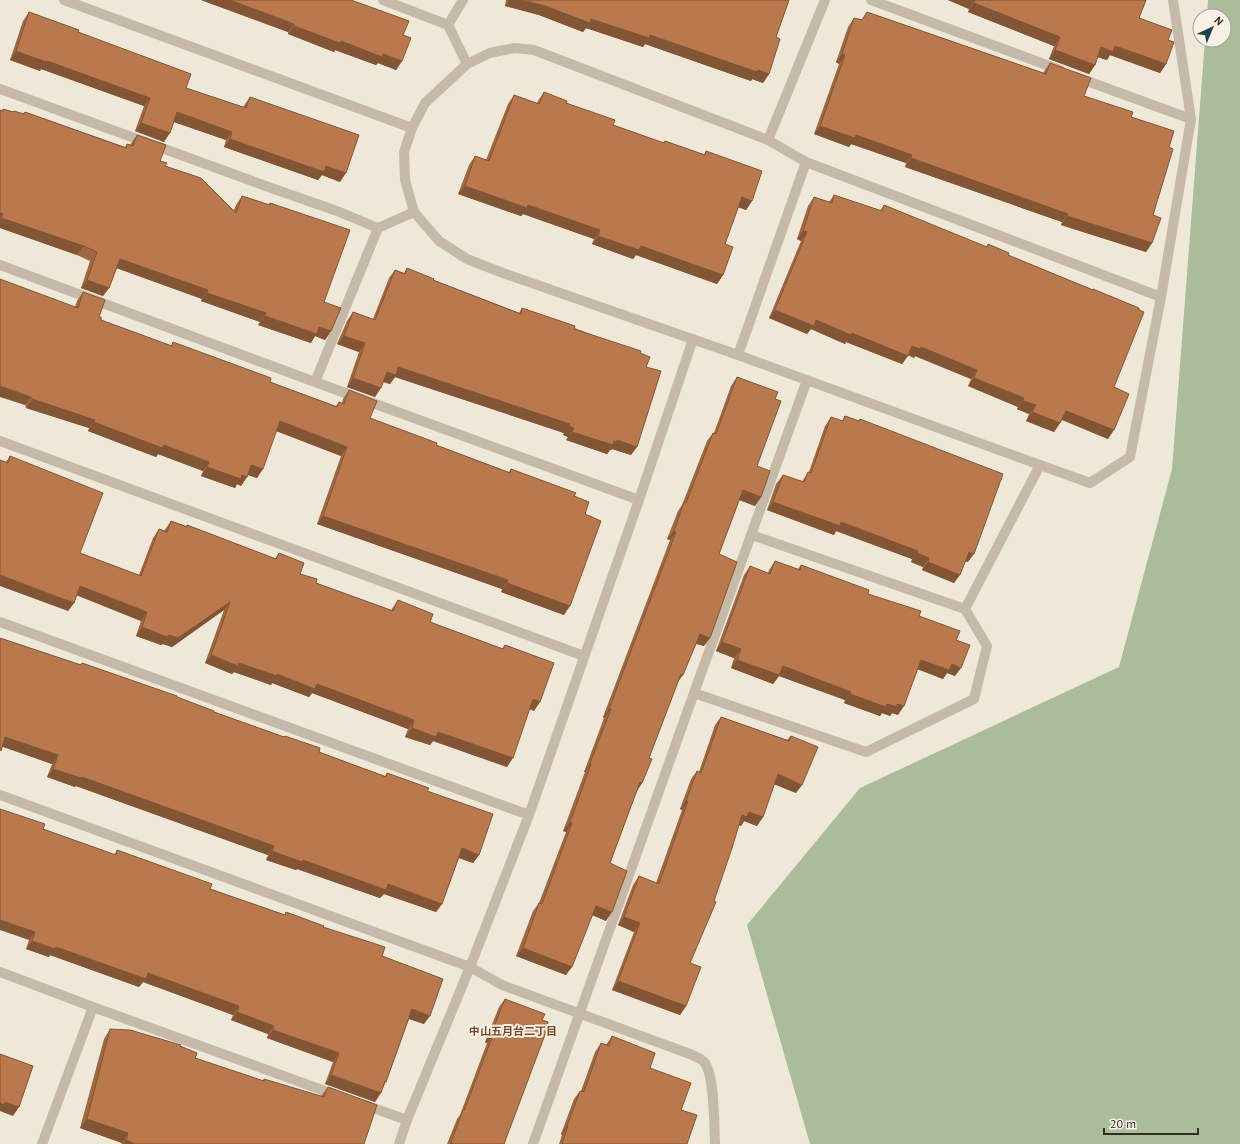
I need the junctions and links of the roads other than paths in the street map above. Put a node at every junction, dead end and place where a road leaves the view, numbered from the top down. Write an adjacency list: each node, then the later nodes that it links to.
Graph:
1 (64, 0): 11 (street)
2 (383, 0): 7 (street)
3 (463, 0): 7 (street)
4 (825, 0): 12 (street)
5 (871, 0): 10 (street)
6 (1173, 0): 10 (street)
7 (448, 25): 8 (street)
8 (467, 64): 11 (street); 12 (street)
9 (0, 89): 15 (street)
10 (1191, 119): 17 (street)
11 (412, 128): 14 (street)
12 (768, 140): 13 (street)
13 (806, 162): 17 (street); 19 (street)
14 (414, 212): 15 (street); 18 (street)
15 (378, 228): 21 (street)
16 (0, 265): 21 (street)
17 (1161, 297): 23 (street)
18 (693, 339): 19 (street); 24 (street)
19 (738, 355): 20 (street)
20 (807, 380): 23 (street); 25 (street)
21 (315, 382): 24 (street)
22 (0, 441): 28 (street)
23 (1040, 465): 26 (street)
24 (639, 500): 28 (street)
25 (752, 535): 26 (street); 29 (street)
26 (965, 609): 29 (street)
27 (0, 622): 31 (street)
28 (584, 656): 31 (street)
29 (694, 693): 35 (street)
30 (0, 795): 32 (street)
31 (529, 815): 32 (street)
32 (470, 967): 35 (street); 36 (street)
33 (0, 972): 34 (street)
34 (93, 1007): 36 (street); 37 (street)
35 (581, 1013): 39 (street); 40 (street)
36 (407, 1120): 38 (street)
37 (42, 1144)
38 (399, 1144)
39 (533, 1144)
40 (715, 1144)

